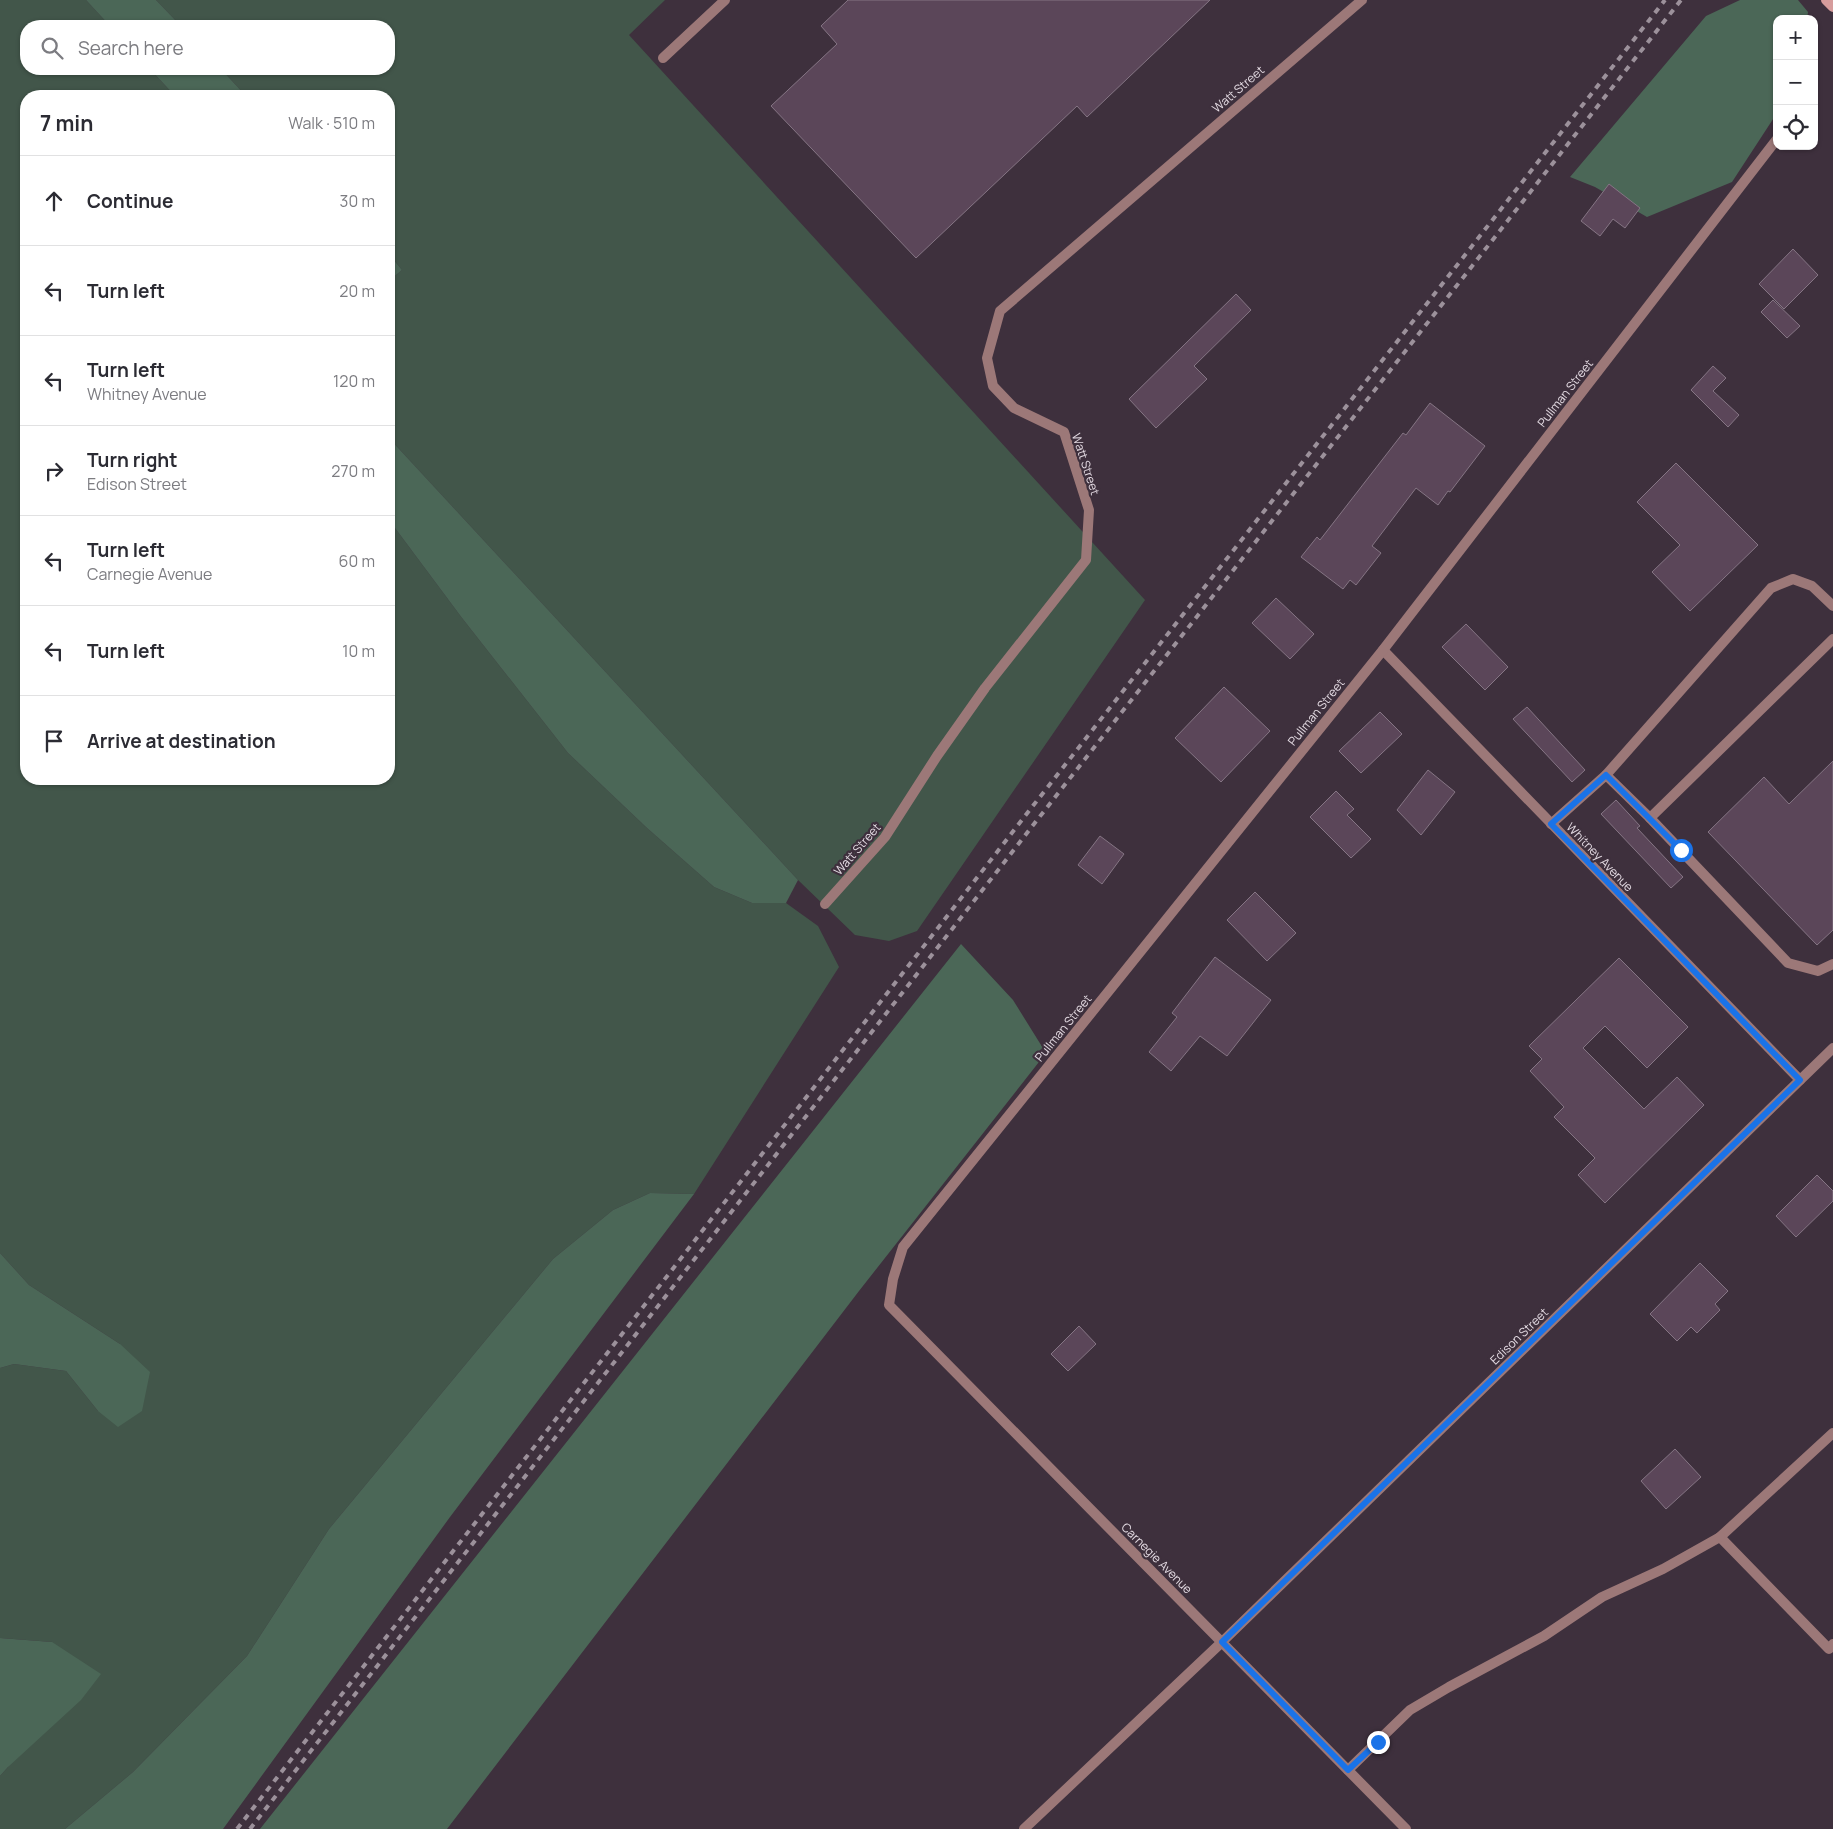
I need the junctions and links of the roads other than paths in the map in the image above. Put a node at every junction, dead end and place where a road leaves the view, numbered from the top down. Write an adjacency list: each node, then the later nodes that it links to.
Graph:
1 (724, 0): 5 (street)
2 (1362, 0): 13 (street, Watt Street)
3 (1826, 0): 4 (main road)
4 (1833, 7)
5 (663, 58)
6 (1773, 144): 9 (street, Pullman Street)
7 (1833, 606): 10 (street)
8 (1833, 639): 11 (street)
9 (1382, 650): 12 (street, Whitney Avenue); 17 (street, Pullman Street)
10 (1606, 775): 11 (street); 12 (street)
11 (1650, 818): 14 (street)
12 (1551, 824): 16 (street, Whitney Avenue)
13 (825, 904)
14 (1833, 964)
15 (1833, 1048): 16 (street, Edison Street)
16 (1800, 1080): 20 (street, Edison Street)
17 (889, 1305): 20 (street, Carnegie Avenue)
18 (1833, 1433): 19 (street)
19 (1720, 1537): 21 (street); 22 (street)
20 (1222, 1642): 22 (street, Carnegie Avenue); 23 (street, Edison Street)
21 (1833, 1644)
22 (1348, 1770): 24 (street, Carnegie Avenue)
23 (1024, 1829)
24 (1406, 1829)

